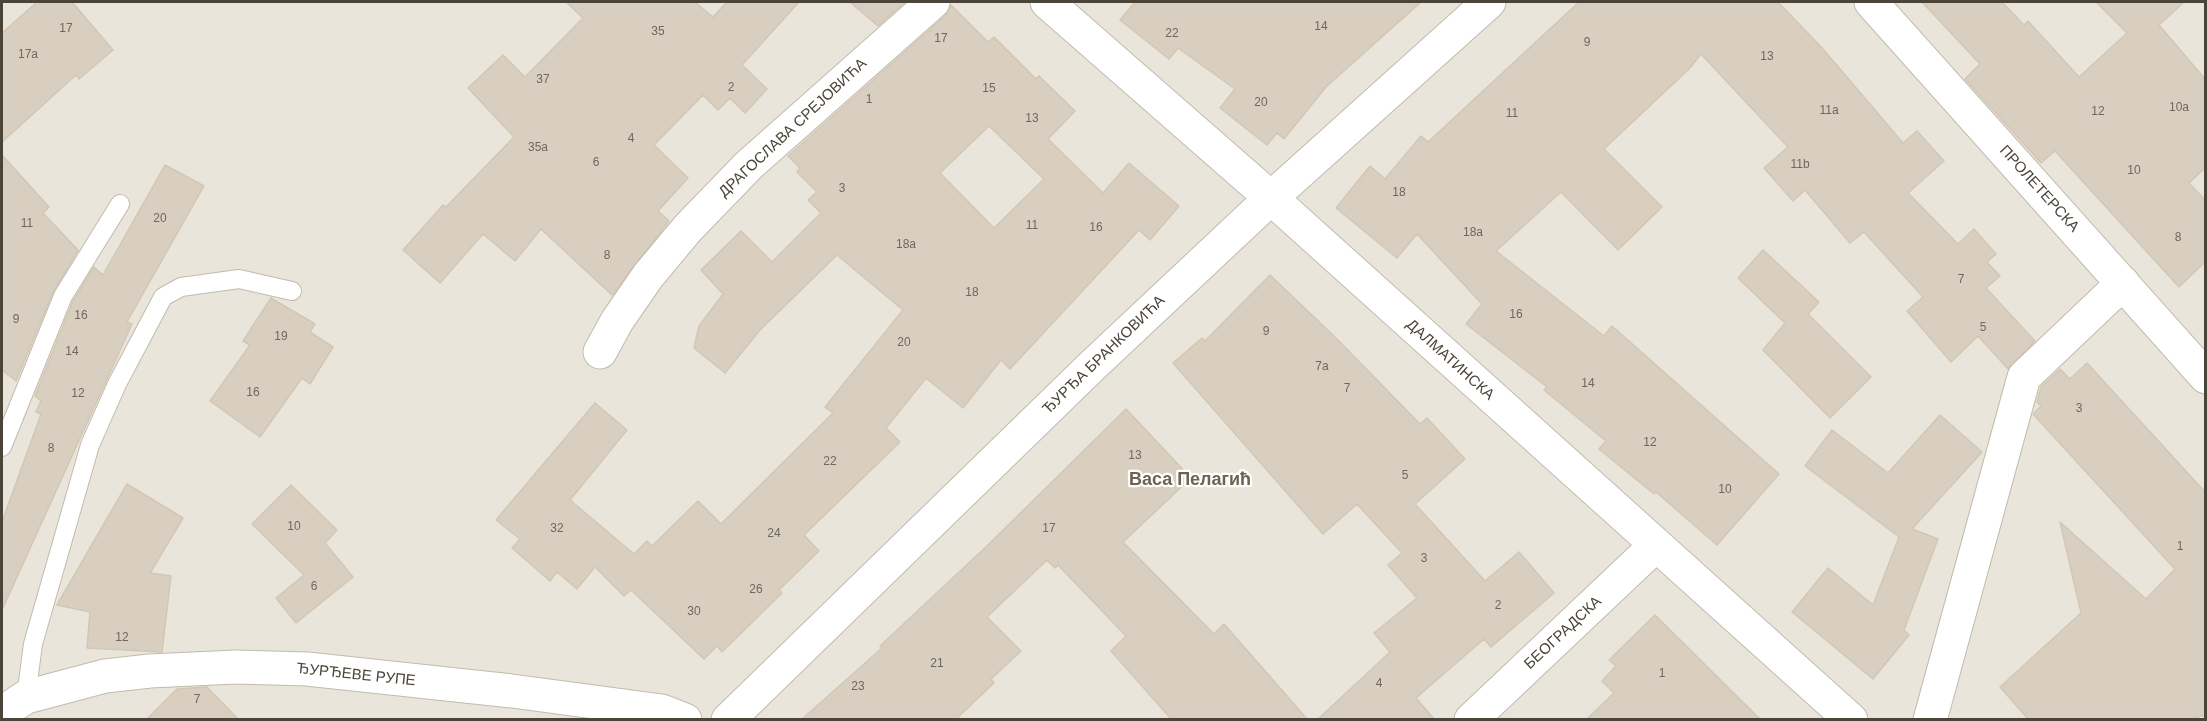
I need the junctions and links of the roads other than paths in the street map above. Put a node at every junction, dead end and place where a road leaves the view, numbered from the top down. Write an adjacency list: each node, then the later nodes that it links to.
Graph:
1 (933, 2): 9 (street, ДРАГОСЛАВА СРЕЈОВИЋА)
2 (1047, 2): 5 (street, ДАЛМАТИНСКА)
3 (1489, 2): 5 (street, ЂУРЂА БРАНКОВИЋА)
4 (1871, 2): 7 (street, ПРОЛЕТЕРСКА)
5 (1271, 198): 12 (street, ДАЛМАТИНСКА); 15 (street, ЂУРЂА БРАНКОВИЋА)
6 (120, 204): 11 (lane)
7 (2123, 283): 10 (street, ПРОЛЕТЕРСКА); 18 (street)
8 (292, 291): 13 (lane, ЂУРЂЕВЕ РУПЕ)
9 (600, 352)
10 (2205, 377)
11 (2, 447)
12 (1655, 546): 16 (street, БЕОГРАДСКА); 17 (street, ДАЛМАТИНСКА)
13 (14, 705): 14 (street, ЂУРЂЕВЕ РУПЕ)
14 (685, 720)
15 (728, 720)
16 (1472, 720)
17 (1851, 720)
18 (1930, 720)

